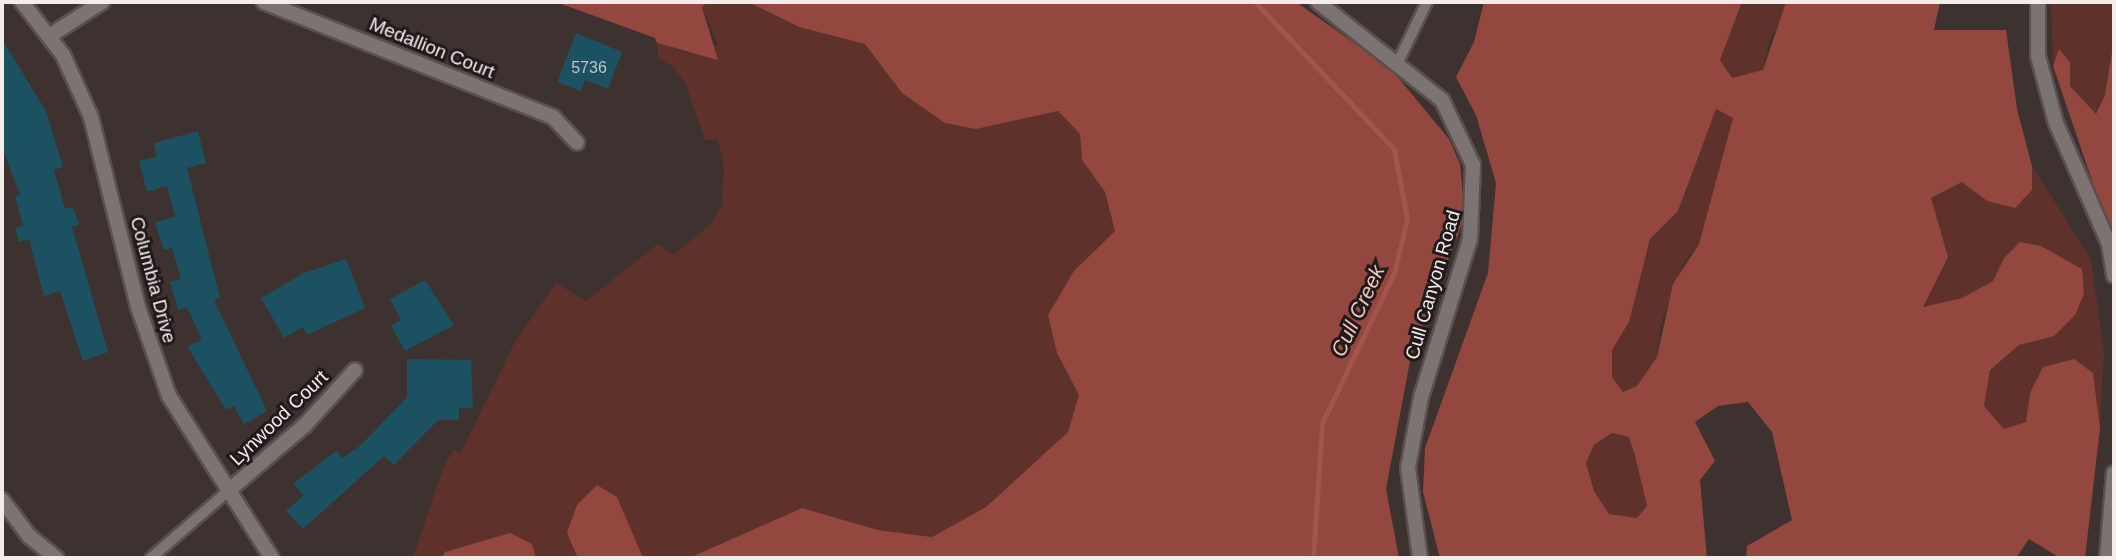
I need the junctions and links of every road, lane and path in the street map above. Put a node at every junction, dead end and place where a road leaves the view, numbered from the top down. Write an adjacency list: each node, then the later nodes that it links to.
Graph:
1 (22, 2): 7 (street, Columbia Drive)
2 (102, 2): 7 (street)
3 (264, 2): 9 (street, Medallion Court)
4 (1318, 2): 8 (street, Cull Canyon Road)
5 (1427, 2): 8 (lane)
6 (2038, 2): 10 (street)
7 (51, 35): 13 (street, Columbia Drive)
8 (1398, 62): 18 (street, Cull Canyon Road)
9 (577, 143)
10 (2114, 276)
11 (355, 370): 13 (street, Lynwood Court)
12 (2114, 473): 19 (street)
13 (227, 492): 16 (lane); 17 (street, Columbia Drive)
14 (2, 500): 15 (street)
15 (56, 558)
16 (152, 558)
17 (272, 558)
18 (1420, 558)
19 (2107, 558)

